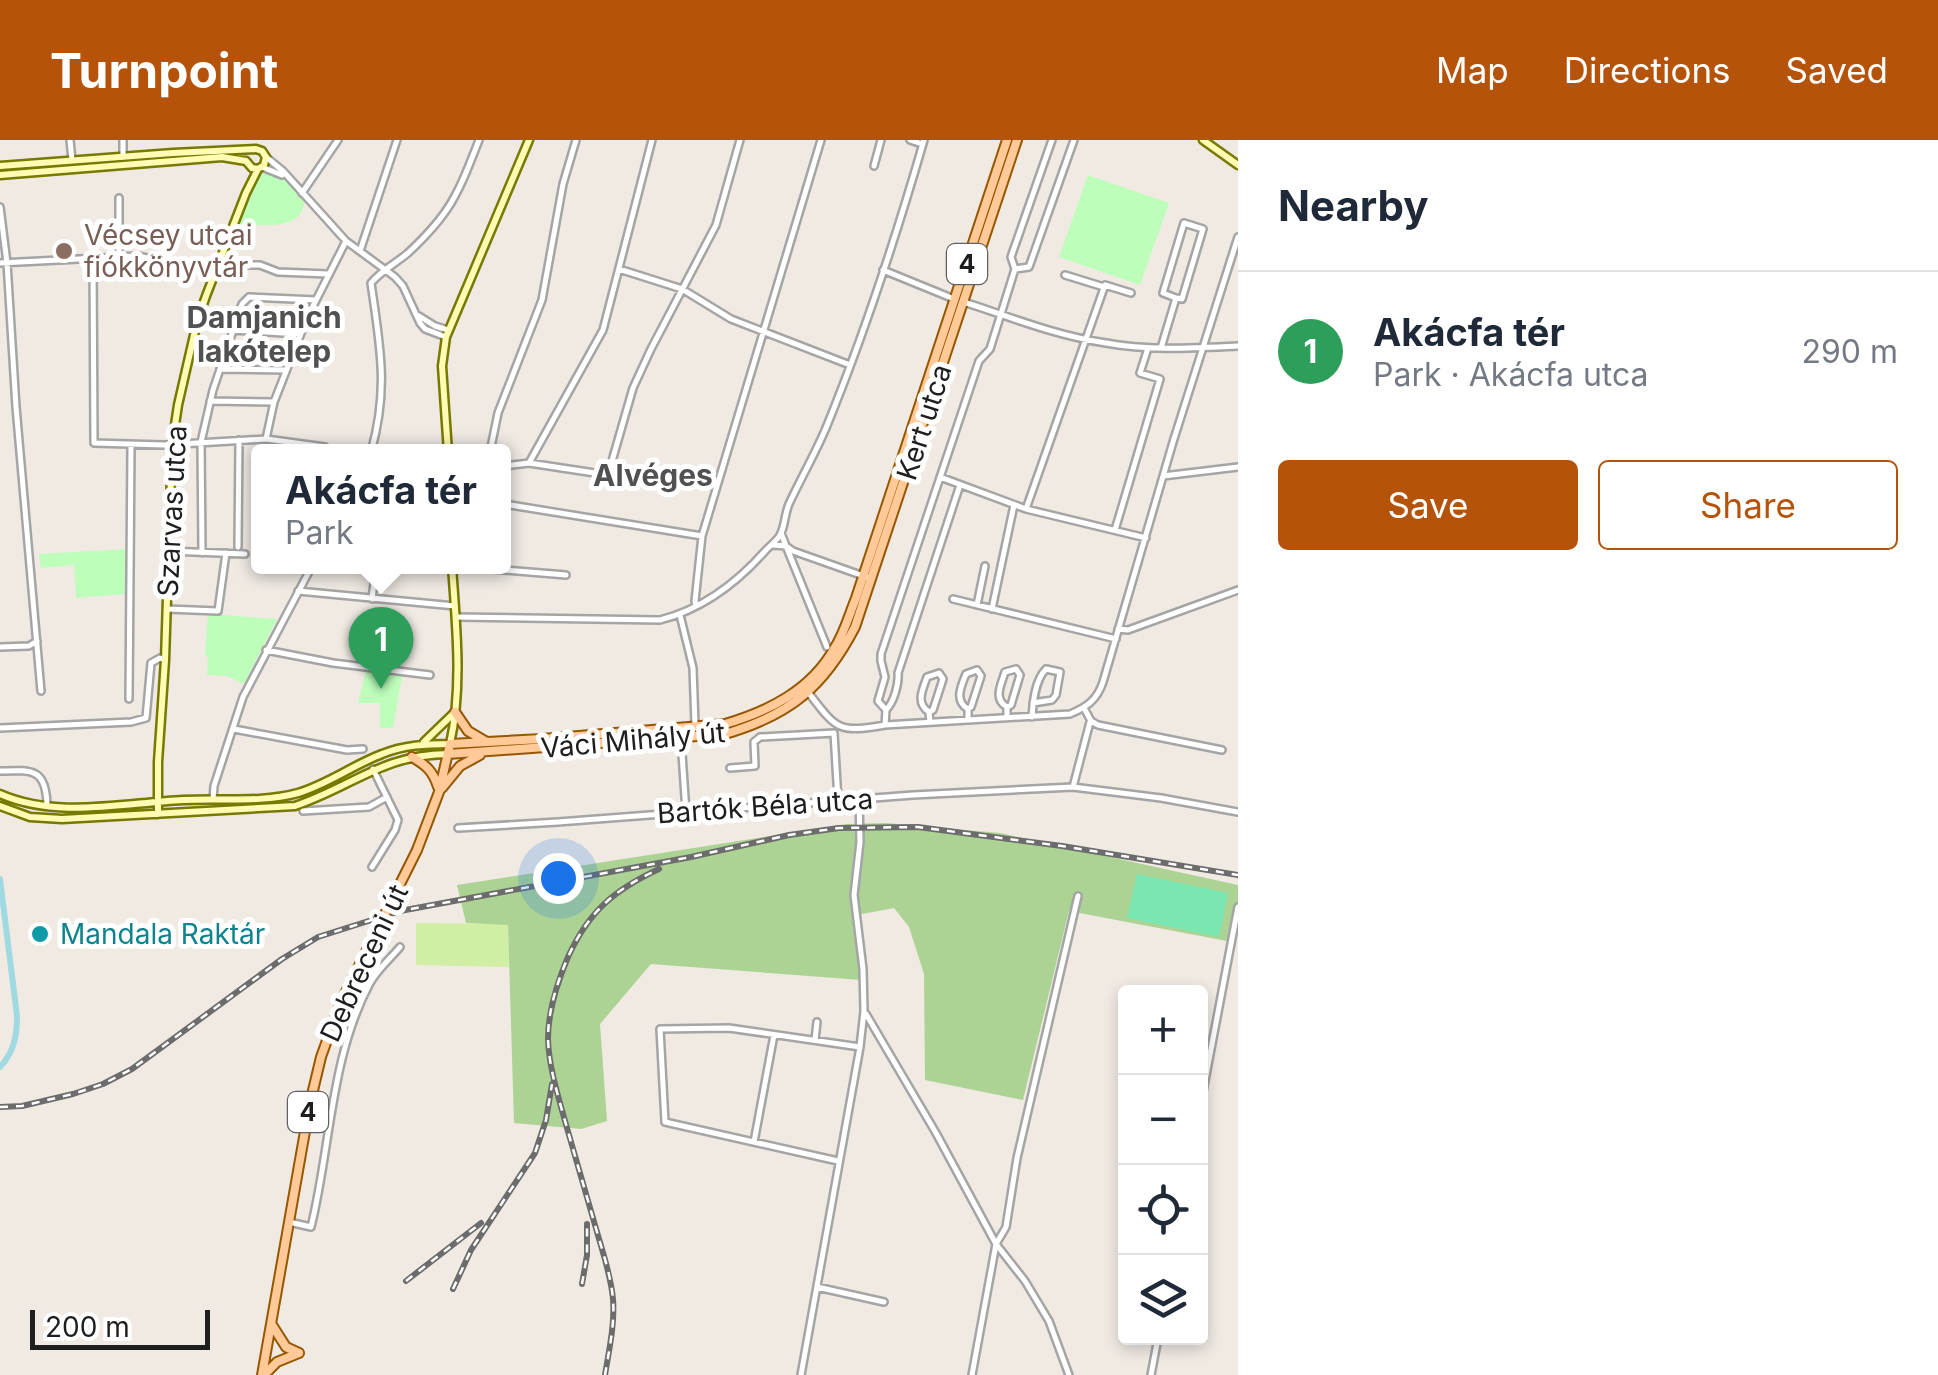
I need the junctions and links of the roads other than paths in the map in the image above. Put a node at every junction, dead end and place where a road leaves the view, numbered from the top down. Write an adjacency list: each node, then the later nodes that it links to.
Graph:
1 (70, 140): 22 (street)
2 (123, 140): 21 (street)
3 (338, 140): 31 (street)
4 (397, 140): 36 (street)
5 (479, 140): 42 (street)
6 (529, 140): 58 (street)
7 (576, 140): 75 (street)
8 (652, 140): 41 (street)
9 (740, 140): 49 (street)
10 (821, 140): 56 (street)
11 (881, 140): 25 (street)
12 (910, 140): 19 (street)
13 (1007, 140): 53 (main road, Kert utca / 4)
14 (1017, 140): 53 (main road, Kert utca / 4)
15 (1052, 140): 44 (street)
16 (1074, 140): 44 (street)
17 (1203, 140): 26 (street)
18 (262, 141): 20 (street)
19 (923, 142): 43 (street)
20 (259, 152): 21 (street); 23 (street, Szarvas utca); 27 (street, Szarvas utca); 29 (street)
21 (123, 156): 22 (street)
22 (72, 160): 24 (street)
23 (247, 164): 27 (street); 28 (street); 30 (street, Szarvas utca)
24 (0, 166)
25 (874, 166)
26 (1238, 166)
27 (260, 168): 29 (street); 30 (street, Szarvas utca)
28 (0, 175)
29 (289, 179): 31 (street)
30 (246, 194): 45 (street, Szarvas utca)
31 (302, 194): 35 (street)
32 (119, 198): 37 (street)
33 (0, 207): 39 (street)
34 (1238, 237): 63 (street)
35 (346, 240): 36 (street); 46 (street)
36 (360, 252): 42 (street)
37 (120, 256): 38 (street); 45 (street)
38 (93, 257): 39 (street); 76 (street)
39 (3, 263): 118 (street)
40 (226, 264): 46 (street)
41 (619, 269): 49 (street); 78 (street)
42 (386, 270): 58 (street); 73 (street)
43 (883, 270): 53 (street); 64 (street)
44 (1015, 270): 54 (street)
45 (215, 273): 77 (street, Szarvas utca)
46 (328, 274): 52 (street)
47 (1065, 275): 48 (street)
48 (1104, 288): 50 (street); 59 (street)
49 (682, 289): 56 (street); 78 (street)
50 (1131, 293)
51 (1176, 298): 51 (street); 62 (street)
52 (316, 300): 55 (street); 57 (street)
53 (959, 301): 54 (street); 104 (main road, Kert utca / 4)
54 (1001, 314): 59 (street); 82 (street)
55 (233, 330): 57 (street); 65 (street)
56 (762, 332): 64 (street); 89 (street)
57 (300, 334): 66 (street)
58 (447, 334): 74 (street)
59 (1086, 339): 61 (street); 86 (street)
60 (1238, 346): 63 (street)
61 (1148, 348): 62 (street); 87 (street)
62 (1162, 348): 63 (street)
63 (1204, 348): 81 (street)
64 (850, 365): 88 (street)
65 (220, 368): 66 (street); 67 (street)
66 (286, 370): 68 (street)
67 (210, 401): 68 (street); 71 (street)
68 (274, 402): 70 (street)
69 (239, 439): 70 (street); 71 (street); 93 (street)
70 (266, 439): 72 (street)
71 (201, 442): 77 (street); 95 (street)
72 (308, 444)
73 (373, 444)
74 (447, 444)
75 (492, 444)
76 (131, 445): 77 (street); 128 (street)
77 (172, 445): 94 (street, Szarvas utca)
78 (530, 463): 79 (street)
79 (511, 465)
80 (1238, 467): 81 (street)
81 (1163, 476): 90 (street)
82 (940, 478): 83 (street); 123 (street)
83 (960, 485): 85 (street); 124 (street)
84 (511, 505): 89 (street)
85 (1014, 505): 86 (street); 113 (street)
86 (1026, 509): 87 (street)
87 (1115, 530): 90 (street)
88 (781, 533): 91 (street); 92 (street)
89 (702, 536): 111 (street)
90 (1146, 538): 116 (street)
91 (770, 545): 92 (street); 111 (street)
92 (786, 546): 104 (street); 119 (street)
93 (238, 547)
94 (168, 552): 95 (street); 112 (street, Szarvas utca)
95 (202, 552): 96 (street)
96 (226, 554): 97 (street); 112 (street)
97 (245, 554)
98 (985, 566): 109 (street)
99 (511, 571): 103 (street)
100 (308, 574): 106 (street)
101 (375, 574): 107 (street)
102 (454, 574): 110 (street, Debreceni út)
103 (566, 576)
104 (868, 577): 126 (main road, Kert utca / 4)
105 (1238, 590): 116 (street)
106 (298, 591): 107 (street); 121 (street)
107 (372, 599): 110 (street)
108 (953, 599): 109 (street)
109 (977, 605): 113 (street)
110 (455, 606): 115 (street, Debreceni út)
111 (696, 606): 114 (street)
112 (167, 608): 122 (street, Szarvas utca)
113 (992, 609): 117 (street)
114 (680, 615): 115 (street); 143 (street)
115 (456, 616): 134 (street, Debreceni út)
116 (1118, 628): 117 (street)
117 (1116, 639): 131 (street)
118 (37, 641): 120 (street); 127 (street)
119 (827, 647)
120 (0, 648)
121 (266, 650): 125 (street); 144 (street)
122 (164, 660): 142 (street, Szarvas utca); 163 (street, Szarvas utca)
123 (884, 669): 124 (street); 133 (street)
124 (898, 673): 133 (street)
125 (430, 675)
126 (806, 689): 143 (main road, Váci Mihály út / 4); 145 (street); 146 (main road, Váci Mihály út / 4)
127 (40, 690)
128 (129, 699)
129 (1033, 703): 129 (street); 136 (street)
130 (1007, 707): 130 (street); 137 (street)
131 (1084, 708): 136 (street); 139 (street)
132 (968, 709): 132 (street); 138 (street)
133 (886, 710): 141 (street)
134 (455, 712): 147 (street); 148 (main road); 150 (street, Debreceni út)
135 (930, 712): 135 (street); 140 (street)
136 (1032, 717): 137 (street)
137 (1008, 718): 138 (street)
138 (968, 720): 140 (street)
139 (1090, 721): 151 (street); 156 (street)
140 (930, 722): 141 (street)
141 (886, 726): 145 (street)
142 (0, 728)
143 (696, 728): 148 (main road, Váci Mihály út / 4)
144 (234, 729): 149 (street); 160 (street)
145 (835, 729): 153 (street); 161 (street)
146 (681, 738): 148 (main road, Váci Mihály út / 4); 167 (street)
147 (420, 745): 150 (street); 160 (street)
148 (489, 747): 150 (main road, Váci Mihály út / 4); 157 (main road, Debreceni út / 4)
149 (363, 749)
150 (449, 749): 152 (street); 157 (main road, Debreceni út / 4)
151 (1222, 750)
152 (412, 756): 154 (street); 157 (main road)
153 (730, 768)
154 (373, 769): 159 (street); 169 (street)
155 (0, 771): 165 (street)
156 (1073, 786): 162 (street, Bartók Béla utca); 168 (street, Bartók Béla utca)
157 (439, 792): 183 (main road, Debreceni út / 4, bridge)
158 (0, 794): 165 (street)
159 (387, 798): 166 (street); 171 (street, Debreceni út)
160 (213, 799): 163 (street)
161 (838, 800): 162 (street, Bartók Béla utca); 167 (street, Bartók Béla utca)
162 (859, 800): 175 (street)
163 (158, 803): 165 (street); 169 (street, Szarvas utca)
164 (0, 806): 169 (street)
165 (46, 806)
166 (303, 811)
167 (686, 812): 170 (street, Bartók Béla utca)
168 (1238, 812)
169 (158, 814)
170 (458, 828)
171 (372, 867)
172 (1078, 896): 184 (street)
173 (1238, 907): 180 (street)
174 (400, 946): 183 (street)
175 (864, 1011): 179 (street); 184 (street)
176 (817, 1022): 178 (street)
177 (774, 1035): 178 (street); 181 (street); 181 (street)
178 (815, 1040): 179 (street)
179 (860, 1046): 182 (street)
180 (1206, 1075)
181 (754, 1142): 182 (street)
182 (839, 1161): 185 (street)
183 (288, 1222): 187 (main road, Debreceni út / 4)
184 (996, 1244): 192 (street); 193 (street)
185 (817, 1287): 186 (street); 189 (street)
186 (884, 1302)
187 (271, 1323): 190 (main road, Debreceni út / 4); 190 (main road)
188 (1157, 1345): 194 (street)
189 (801, 1374): 191 (street)
190 (263, 1375)
191 (810, 1375)
192 (972, 1375)
193 (1069, 1375)
194 (1151, 1375)

